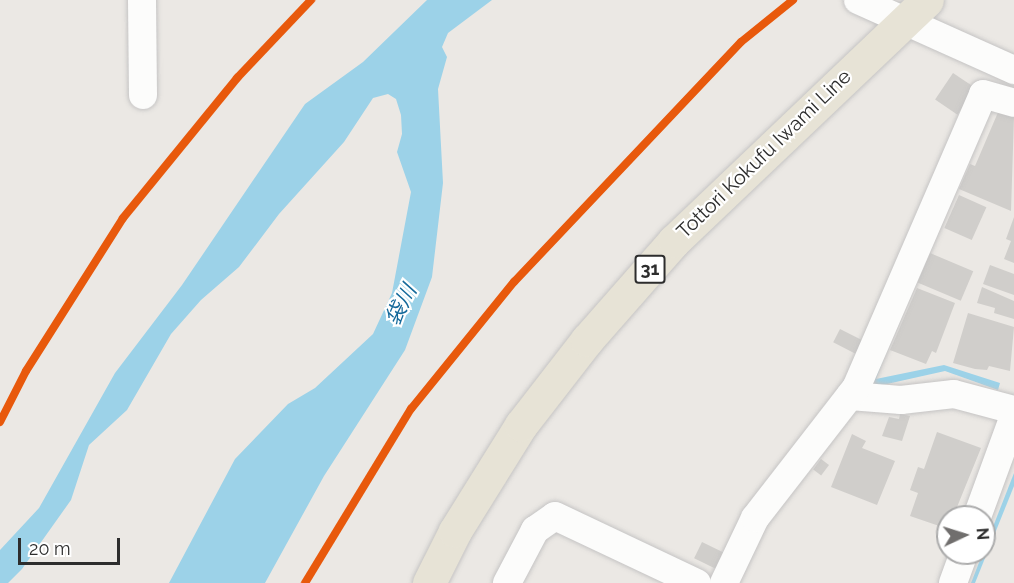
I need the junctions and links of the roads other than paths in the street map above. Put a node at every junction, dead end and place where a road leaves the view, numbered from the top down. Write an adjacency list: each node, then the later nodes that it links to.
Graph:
1 (142, 0): 6 (street)
2 (858, 0): 4 (street)
3 (927, 0): 4 (main road, Tottori Kokufu Iwami Line / 31)
4 (902, 22): 5 (street); 13 (main road, Tottori Kokufu Iwami Line / 31)
5 (1014, 70)
6 (143, 95)
7 (1014, 103): 8 (street)
8 (850, 396): 9 (street); 16 (street)
9 (1014, 410)
10 (1014, 416): 11 (street)
11 (981, 505)
12 (959, 565): 17 (street)
13 (429, 583)
14 (507, 583): 15 (street)
15 (697, 583)
16 (724, 583)
17 (952, 583)

